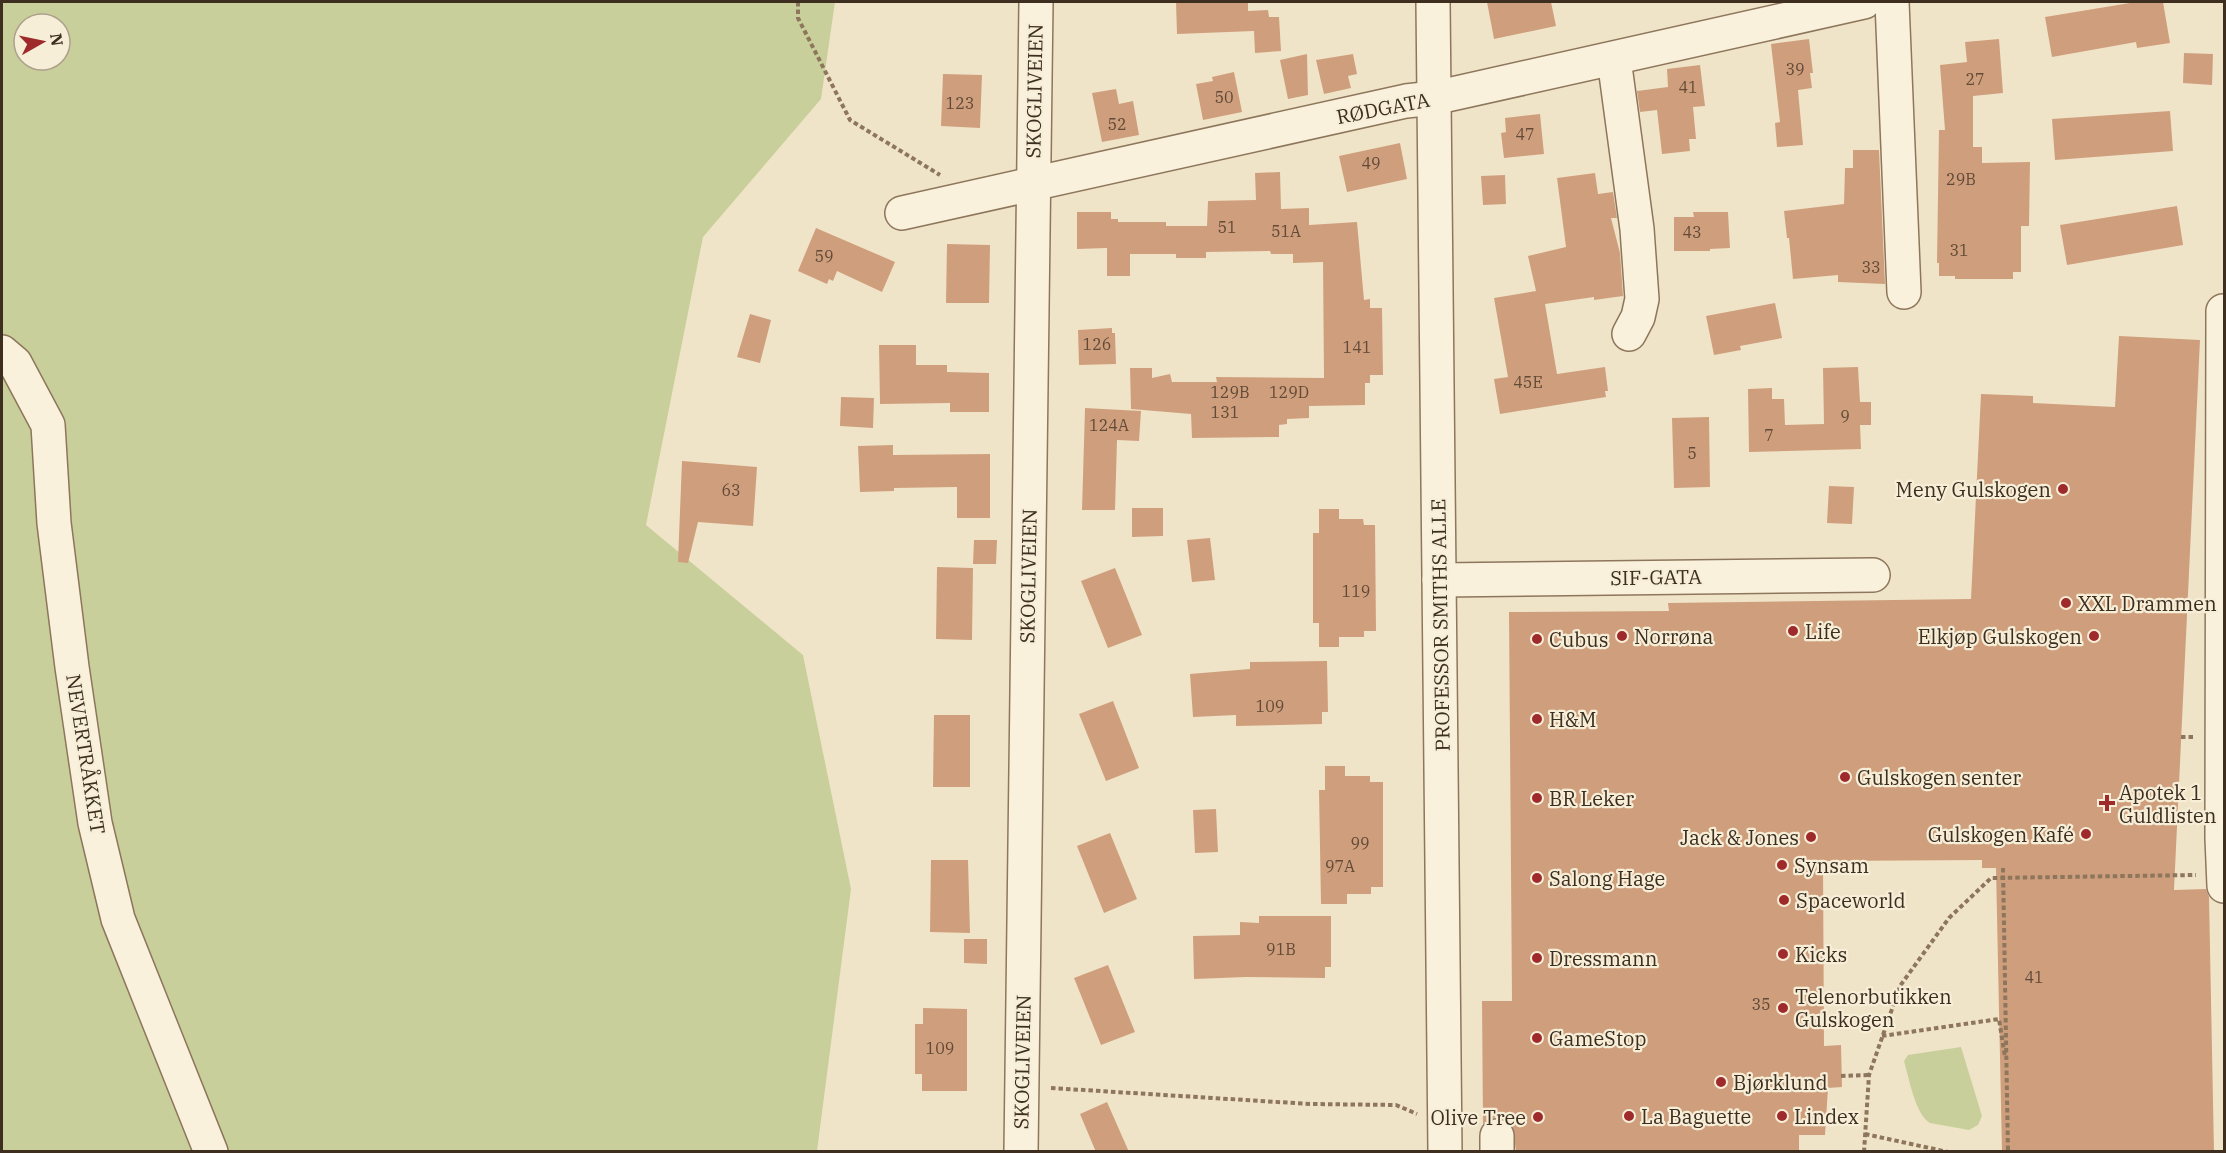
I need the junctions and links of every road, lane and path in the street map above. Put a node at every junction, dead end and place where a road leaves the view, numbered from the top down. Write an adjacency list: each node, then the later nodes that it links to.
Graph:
1 (798, 2): 9 (path)
2 (1036, 2): 8 (street, SKOGLIVEIEN)
3 (1433, 2): 7 (street, PROFESSOR SMITHS ALLE)
4 (1864, 2): 6 (street, RØDGATA)
5 (1892, 2): 11 (street)
6 (1614, 58): 7 (street, RØDGATA); 13 (street)
7 (1434, 98): 8 (street, RØDGATA); 16 (street, PROFESSOR SMITHS ALLE)
8 (1032, 185): 9 (street, RØDGATA); 25 (street, SKOGLIVEIEN)
9 (975, 196): 10 (street, RØDGATA)
10 (902, 213)
11 (1904, 292)
12 (2223, 311): 18 (street)
13 (1629, 334)
14 (2, 352): 28 (street, NEVERTRÅKKET)
15 (1874, 574): 16 (street, SIF-GATA)
16 (1439, 580): 27 (street, PROFESSOR SMITHS ALLE)
17 (2003, 868): 19 (path)
18 (2224, 874): 19 (path); 20 (street)
19 (2003, 878): 21 (path); 22 (path)
20 (2224, 886)
21 (1881, 1036): 22 (path); 23 (path)
22 (2007, 1073): 32 (path)
23 (1869, 1075): 24 (path); 26 (path)
24 (1841, 1076)
25 (1022, 1087): 27 (path); 29 (street, SKOGLIVEIEN)
26 (1865, 1134): 30 (path); 31 (path)
27 (1445, 1139)
28 (211, 1152)
29 (1021, 1152)
30 (1864, 1152)
31 (1948, 1152)
32 (2008, 1152)

